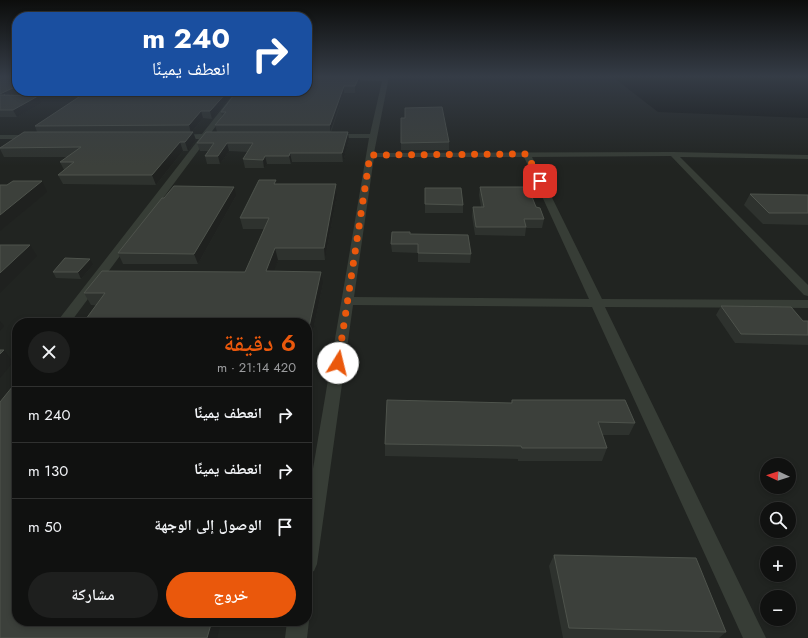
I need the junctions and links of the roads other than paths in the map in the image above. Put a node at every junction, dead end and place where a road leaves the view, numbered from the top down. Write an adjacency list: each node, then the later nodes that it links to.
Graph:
1 (227, 107): 4 (lane)
2 (380, 107): 7 (lane)
3 (37, 128): 9 (lane)
4 (204, 136): 5 (lane); 11 (lane); 21 (lane)
5 (227, 136)
6 (327, 136): 7 (lane)
7 (373, 136): 15 (lane)
8 (0, 137): 9 (lane)
9 (24, 137): 10 (lane); 12 (lane)
10 (40, 137)
11 (173, 137)
12 (11, 146)
13 (527, 154): 14 (lane); 15 (lane); 19 (lane)
14 (673, 154): 16 (lane); 17 (lane)
15 (370, 155): 18 (lane)
16 (808, 157)
17 (808, 292)
18 (348, 301): 19 (lane); 22 (lane)
19 (597, 303): 20 (lane); 25 (lane)
20 (808, 304)
21 (66, 318)
22 (312, 532)
23 (297, 626): 24 (lane)
24 (296, 638)
25 (755, 638)

